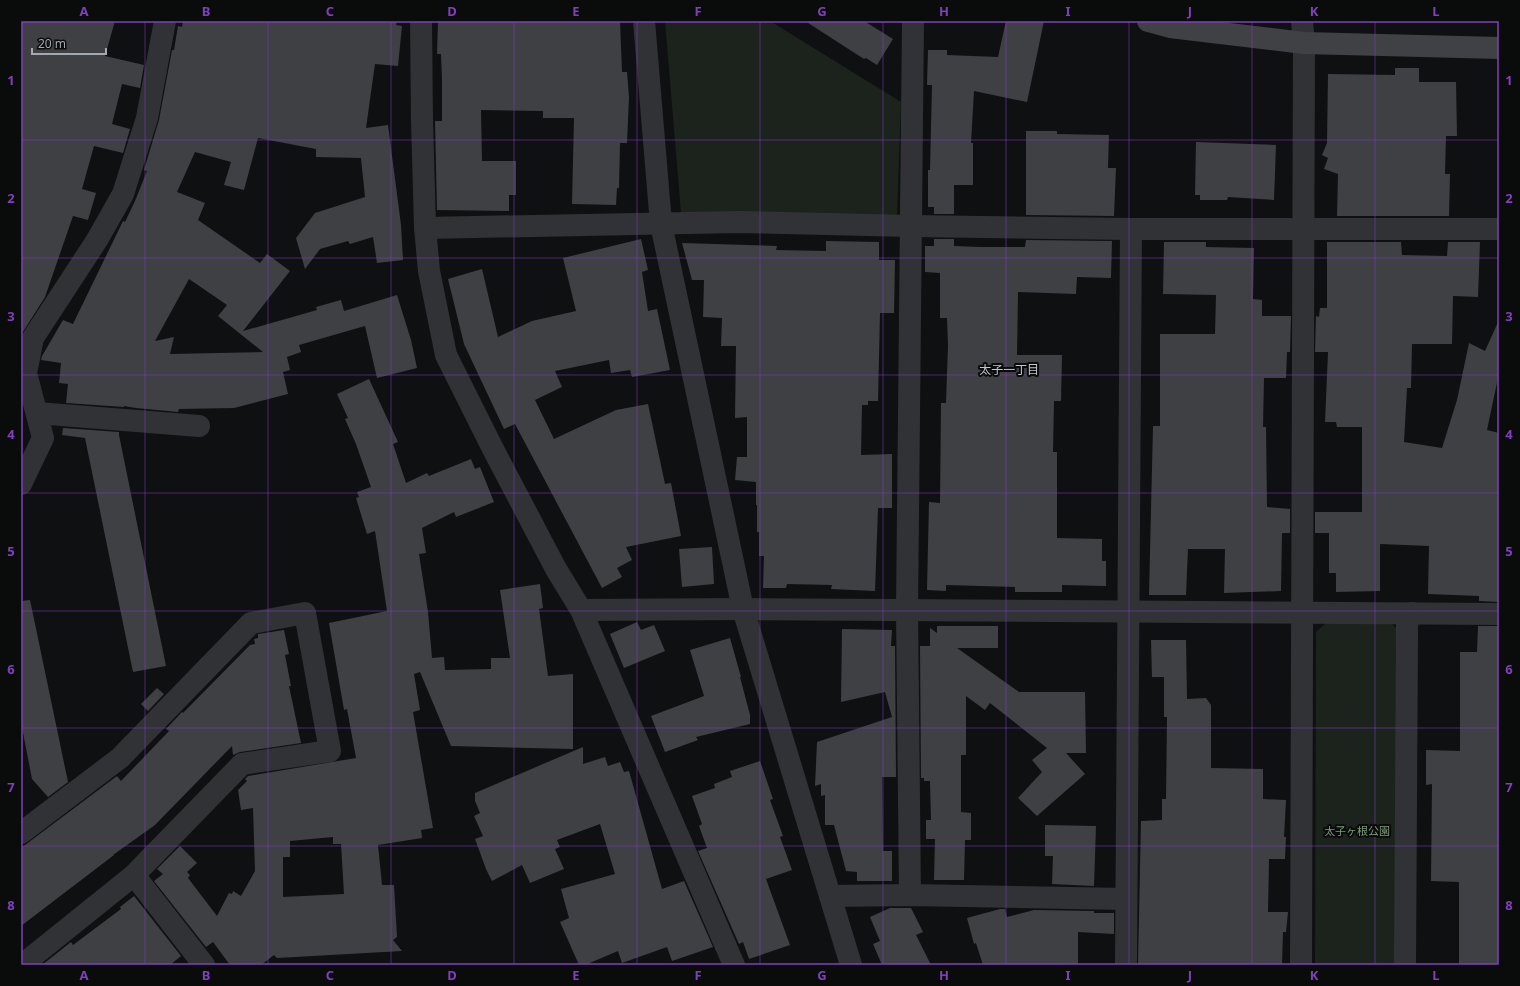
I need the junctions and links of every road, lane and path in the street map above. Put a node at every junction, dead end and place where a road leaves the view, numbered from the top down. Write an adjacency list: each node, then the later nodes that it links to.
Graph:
1 (165, 21): 15 (street)
2 (421, 21): 11 (street)
3 (644, 21): 9 (street)
4 (913, 21): 10 (street)
5 (1148, 21): 7 (street)
6 (1302, 21): 7 (street)
7 (1304, 43): 8 (street); 12 (street)
8 (1499, 48)
9 (661, 224): 10 (street); 11 (street); 18 (street)
10 (911, 226): 13 (street); 20 (street)
11 (425, 228): 19 (street)
12 (1303, 228): 13 (street); 14 (street); 22 (street)
13 (1131, 229): 21 (street)
14 (1499, 229)
15 (37, 413): 16 (street); 17 (street)
16 (198, 426)
17 (21, 484)
18 (743, 609): 19 (street); 20 (street); 28 (street)
19 (581, 610): 32 (street)
20 (907, 610): 21 (street); 27 (street)
21 (1128, 611): 22 (street); 29 (street)
22 (1302, 612): 23 (street); 35 (street)
23 (1412, 613): 24 (street); 36 (street)
24 (1499, 614)
25 (21, 833): 26 (street)
26 (134, 875): 30 (street); 31 (street)
27 (910, 895): 28 (street); 29 (street)
28 (830, 896): 33 (street)
29 (1126, 899): 34 (street)
30 (22, 965)
31 (204, 965)
32 (734, 965)
33 (850, 965)
34 (1126, 965)
35 (1300, 965)
36 (1405, 965)

